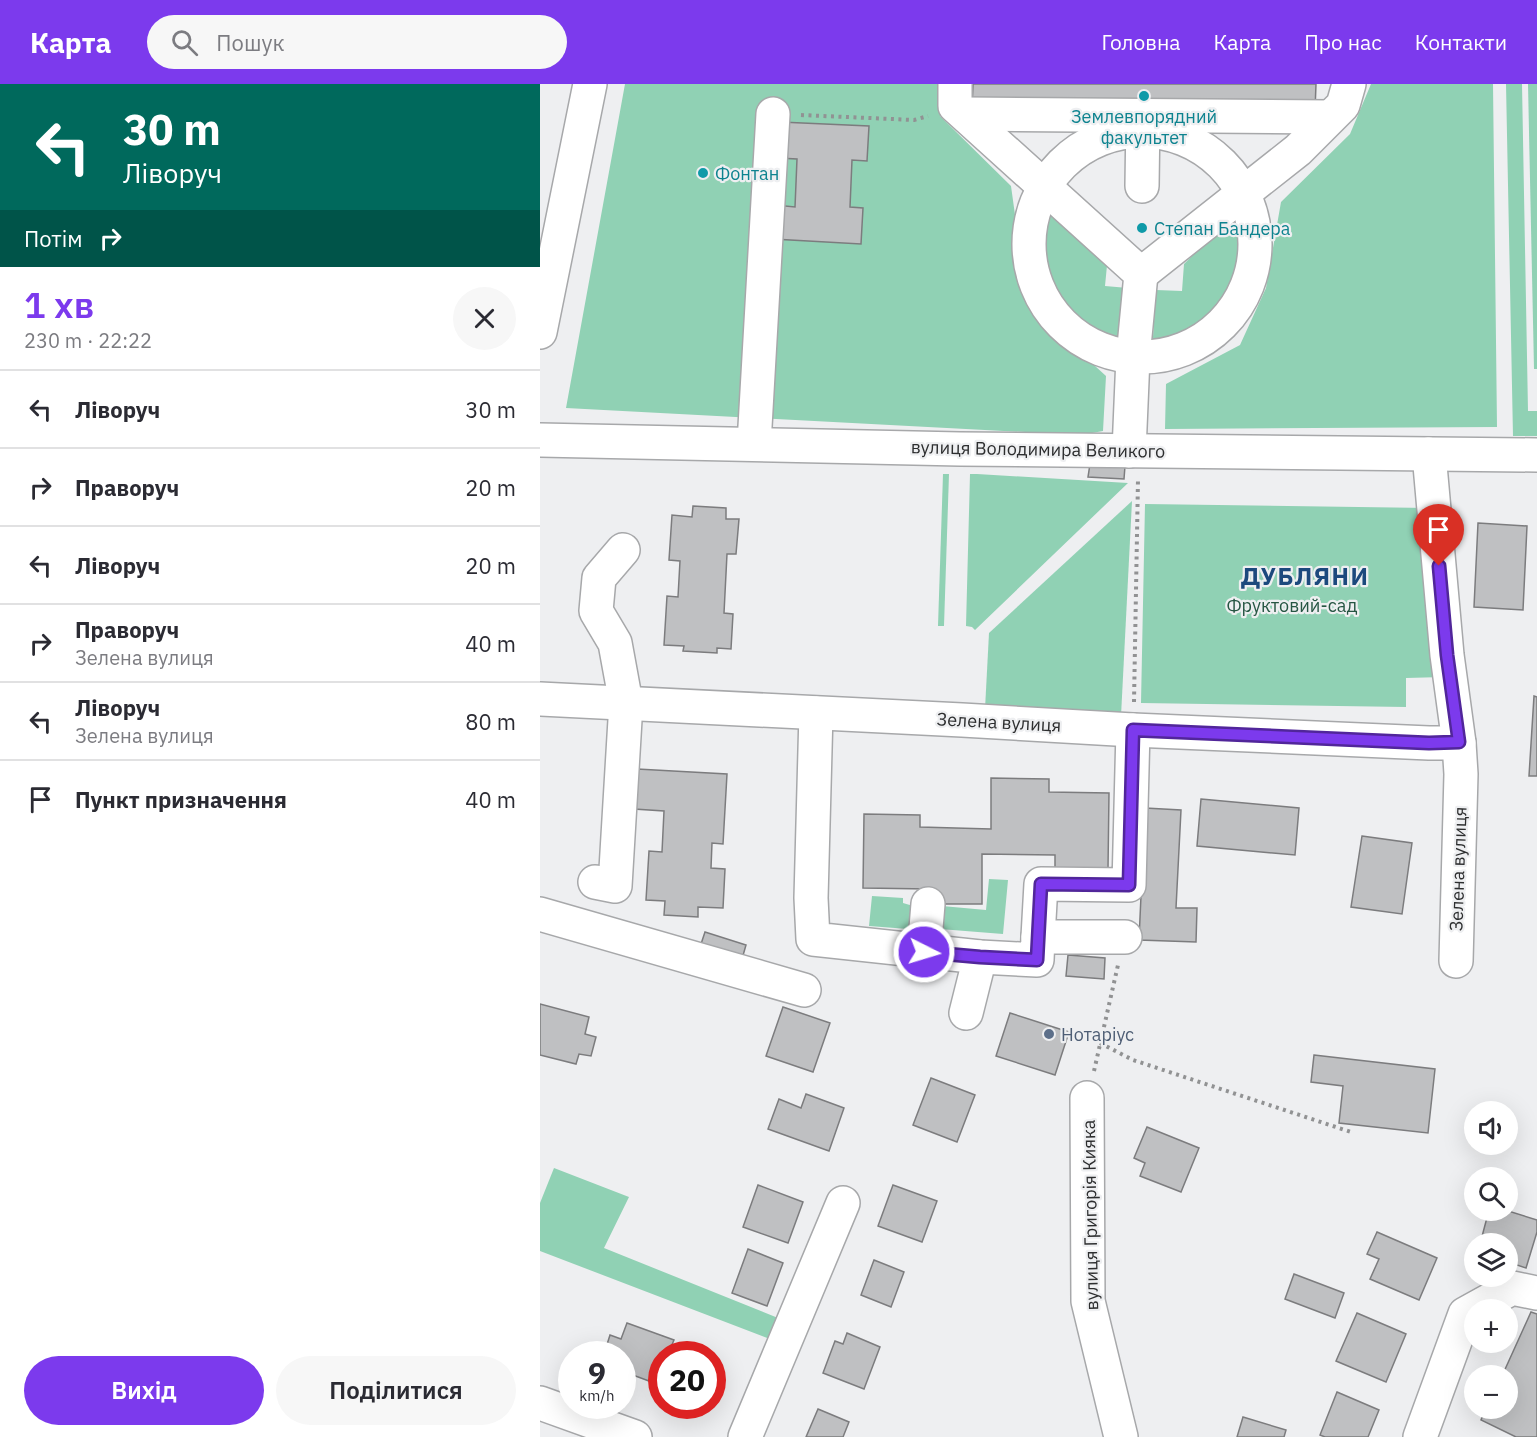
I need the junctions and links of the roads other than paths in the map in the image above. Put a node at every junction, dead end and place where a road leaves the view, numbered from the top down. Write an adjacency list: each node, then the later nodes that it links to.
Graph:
1 (590, 84): 11 (street)
2 (1349, 84): 5 (street)
3 (958, 102): 6 (street); 8 (street)
4 (773, 114): 14 (street)
5 (1330, 117): 6 (street); 9 (street)
6 (1143, 123): 7 (street); 8 (street); 9 (street)
7 (1142, 186)
8 (1045, 187): 10 (street); 12 (street)
9 (1243, 192): 10 (street); 12 (street)
10 (1141, 274): 12 (street)
11 (540, 332)
12 (1133, 357): 15 (street)
13 (540, 440): 14 (street, вулиця Володимира Великого)
14 (754, 444): 15 (street, вулиця Володимира Великого)
15 (1134, 451): 16 (street, вулиця Володимира Великого)
16 (1429, 454): 17 (street, вулиця Володимира Великого); 23 (street, Зелена вулиця)
17 (1537, 455)
18 (623, 550): 20 (street)
19 (540, 699): 20 (street, Зелена вулиця)
20 (626, 703): 21 (street, Зелена вулиця); 24 (street)
21 (816, 713): 22 (street, Зелена вулиця); 29 (street)
22 (1133, 730): 23 (street, Зелена вулиця); 27 (street)
23 (1459, 742): 31 (street, Зелена вулиця)
24 (595, 882)
25 (928, 904): 29 (street)
26 (540, 914): 32 (street)
27 (1038, 937): 28 (street); 30 (street)
28 (1125, 937)
29 (924, 952): 30 (street)
30 (980, 957): 33 (street)
31 (1456, 961)
32 (804, 990)
33 (966, 1013)
34 (1087, 1098): 40 (street, вулиця Григорія Кияка)
35 (843, 1203): 39 (street)
36 (1537, 1293): 41 (street)
37 (540, 1402): 38 (street)
38 (635, 1437)
39 (745, 1437)
40 (1121, 1437)
41 (1420, 1437)

